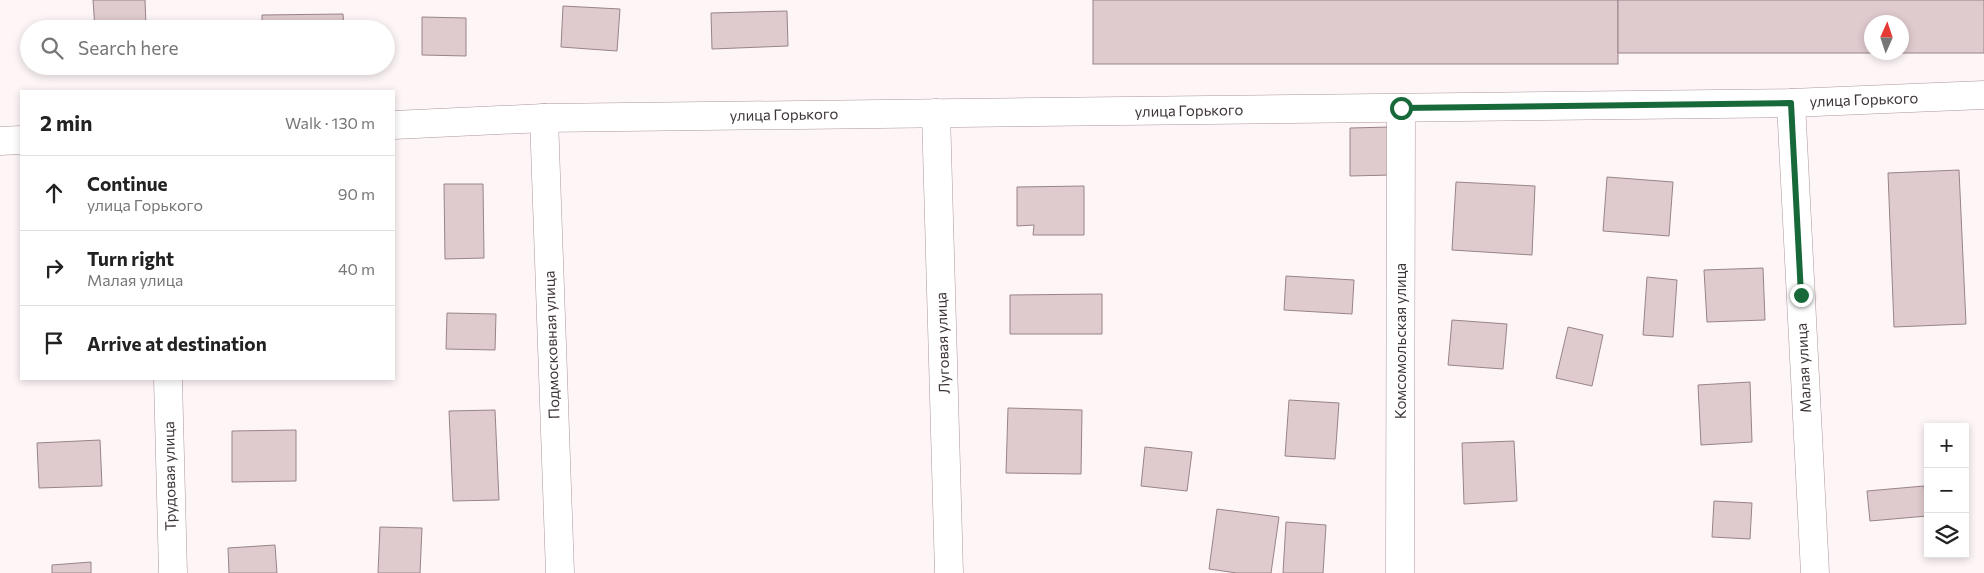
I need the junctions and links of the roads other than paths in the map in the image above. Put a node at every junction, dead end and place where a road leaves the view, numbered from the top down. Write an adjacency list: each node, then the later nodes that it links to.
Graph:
1 (1984, 95): 2 (street, улица Горького)
2 (1791, 103): 3 (street, улица Горького); 14 (street, Малая улица)
3 (1401, 108): 4 (street, улица Горького); 13 (street, Комсомольская улица)
4 (936, 113): 5 (street, улица Горького); 12 (street, Луговая улица)
5 (544, 118): 6 (street, улица Горького); 11 (street, Подмосковная улица)
6 (395, 125)
7 (20, 140): 8 (street)
8 (0, 141)
9 (168, 380): 10 (street, Трудовая улица)
10 (173, 573)
11 (560, 573)
12 (949, 573)
13 (1400, 573)
14 (1815, 573)

